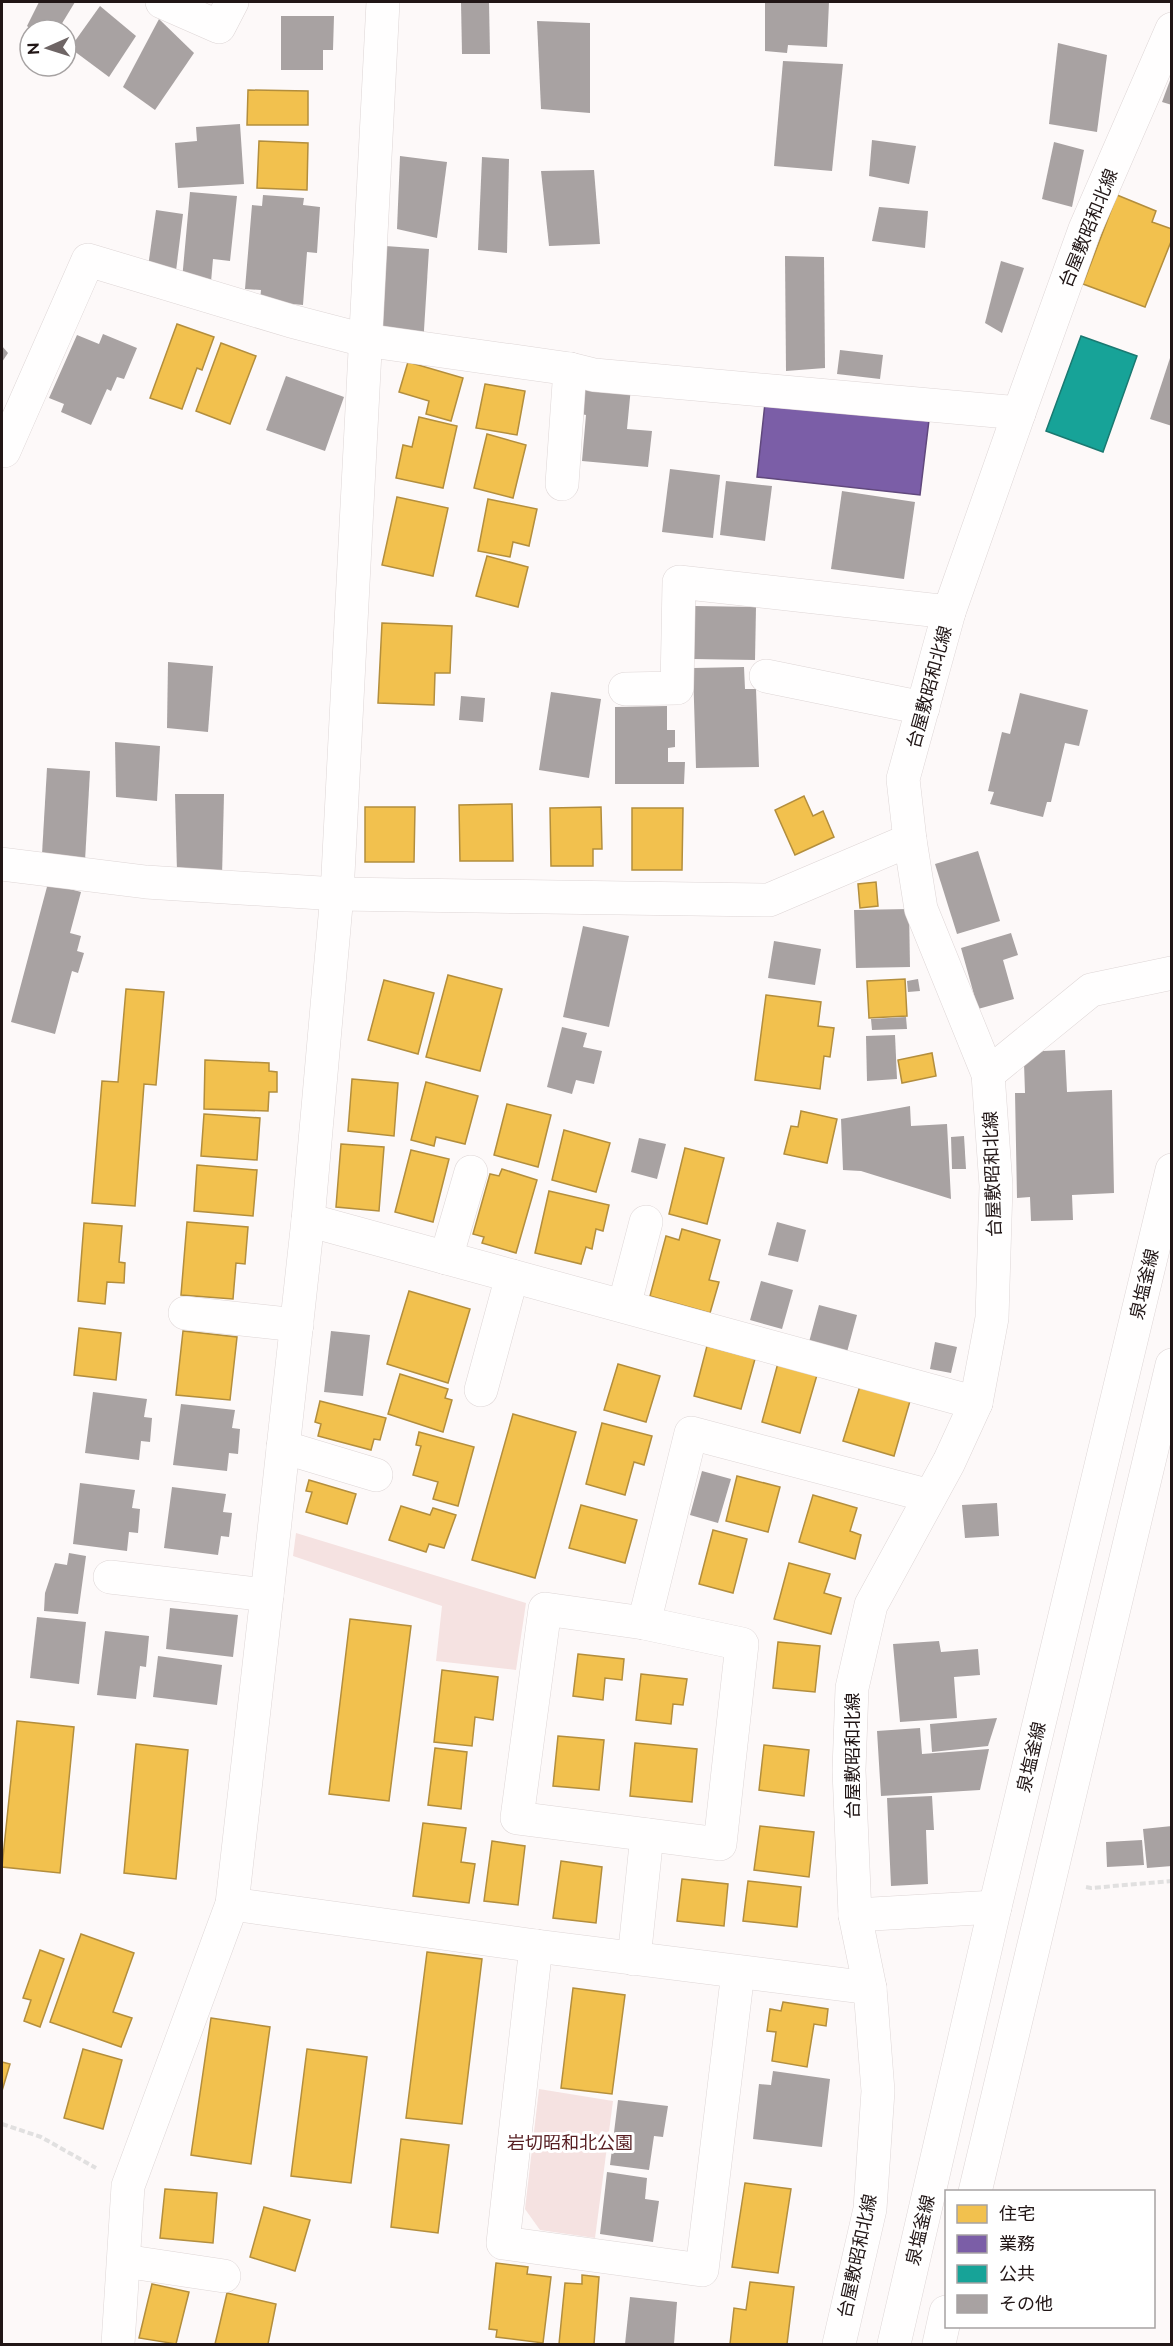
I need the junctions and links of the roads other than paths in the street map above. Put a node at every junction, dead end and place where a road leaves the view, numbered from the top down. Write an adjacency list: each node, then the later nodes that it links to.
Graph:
1 (162, 2): 2 (street)
2 (232, 2)
3 (383, 2): 5 (street)
4 (1172, 29): 7 (street, 台屋敷昭和北線)
5 (364, 340): 6 (street); 8 (street); 16 (street)
6 (570, 369): 7 (street); 9 (street)
7 (1019, 413): 10 (street, 台屋敷昭和北線)
8 (4, 451)
9 (562, 484)
10 (949, 612): 12 (street); 13 (street, 台屋敷昭和北線)
11 (766, 676): 13 (street)
12 (625, 689)
13 (923, 708): 14 (street, 台屋敷昭和北線)
14 (910, 840): 16 (street); 18 (street, 台屋敷昭和北線)
15 (2, 864): 16 (street)
16 (337, 894): 21 (street)
17 (1172, 973): 18 (street)
18 (988, 1074): 30 (street, 台屋敷昭和北線)
19 (1172, 1170): 39 (street, 泉塩釜線)
20 (471, 1172): 23 (street)
21 (309, 1220): 23 (street); 27 (street)
22 (646, 1222): 25 (street)
23 (446, 1258): 24 (street)
24 (512, 1276): 25 (street); 29 (street)
25 (624, 1306): 30 (street)
26 (185, 1313): 27 (street)
27 (297, 1325): 31 (street)
28 (1172, 1365): 45 (street)
29 (481, 1390)
30 (976, 1402): 33 (street, 台屋敷昭和北線)
31 (284, 1447): 32 (street); 35 (street)
32 (376, 1475)
33 (930, 1496): 36 (street); 40 (street, 台屋敷昭和北線)
34 (110, 1577): 35 (street)
35 (267, 1594): 38 (street)
36 (644, 1623): 37 (street); 37 (street)
37 (647, 1835): 42 (street)
38 (232, 1904): 41 (street); 46 (street)
39 (995, 1907): 40 (street); 51 (street, 泉塩釜線)
40 (855, 1915): 44 (street, 台屋敷昭和北線)
41 (536, 1946): 42 (street); 43 (street)
42 (634, 1959): 43 (street)
43 (738, 1972): 44 (street)
44 (870, 1988): 50 (street, 台屋敷昭和北線)
45 (975, 2190)
46 (124, 2261): 47 (street); 49 (street)
47 (224, 2276)
48 (945, 2317): 52 (street)
49 (118, 2344)
50 (839, 2344)
51 (894, 2344)
52 (939, 2344)

